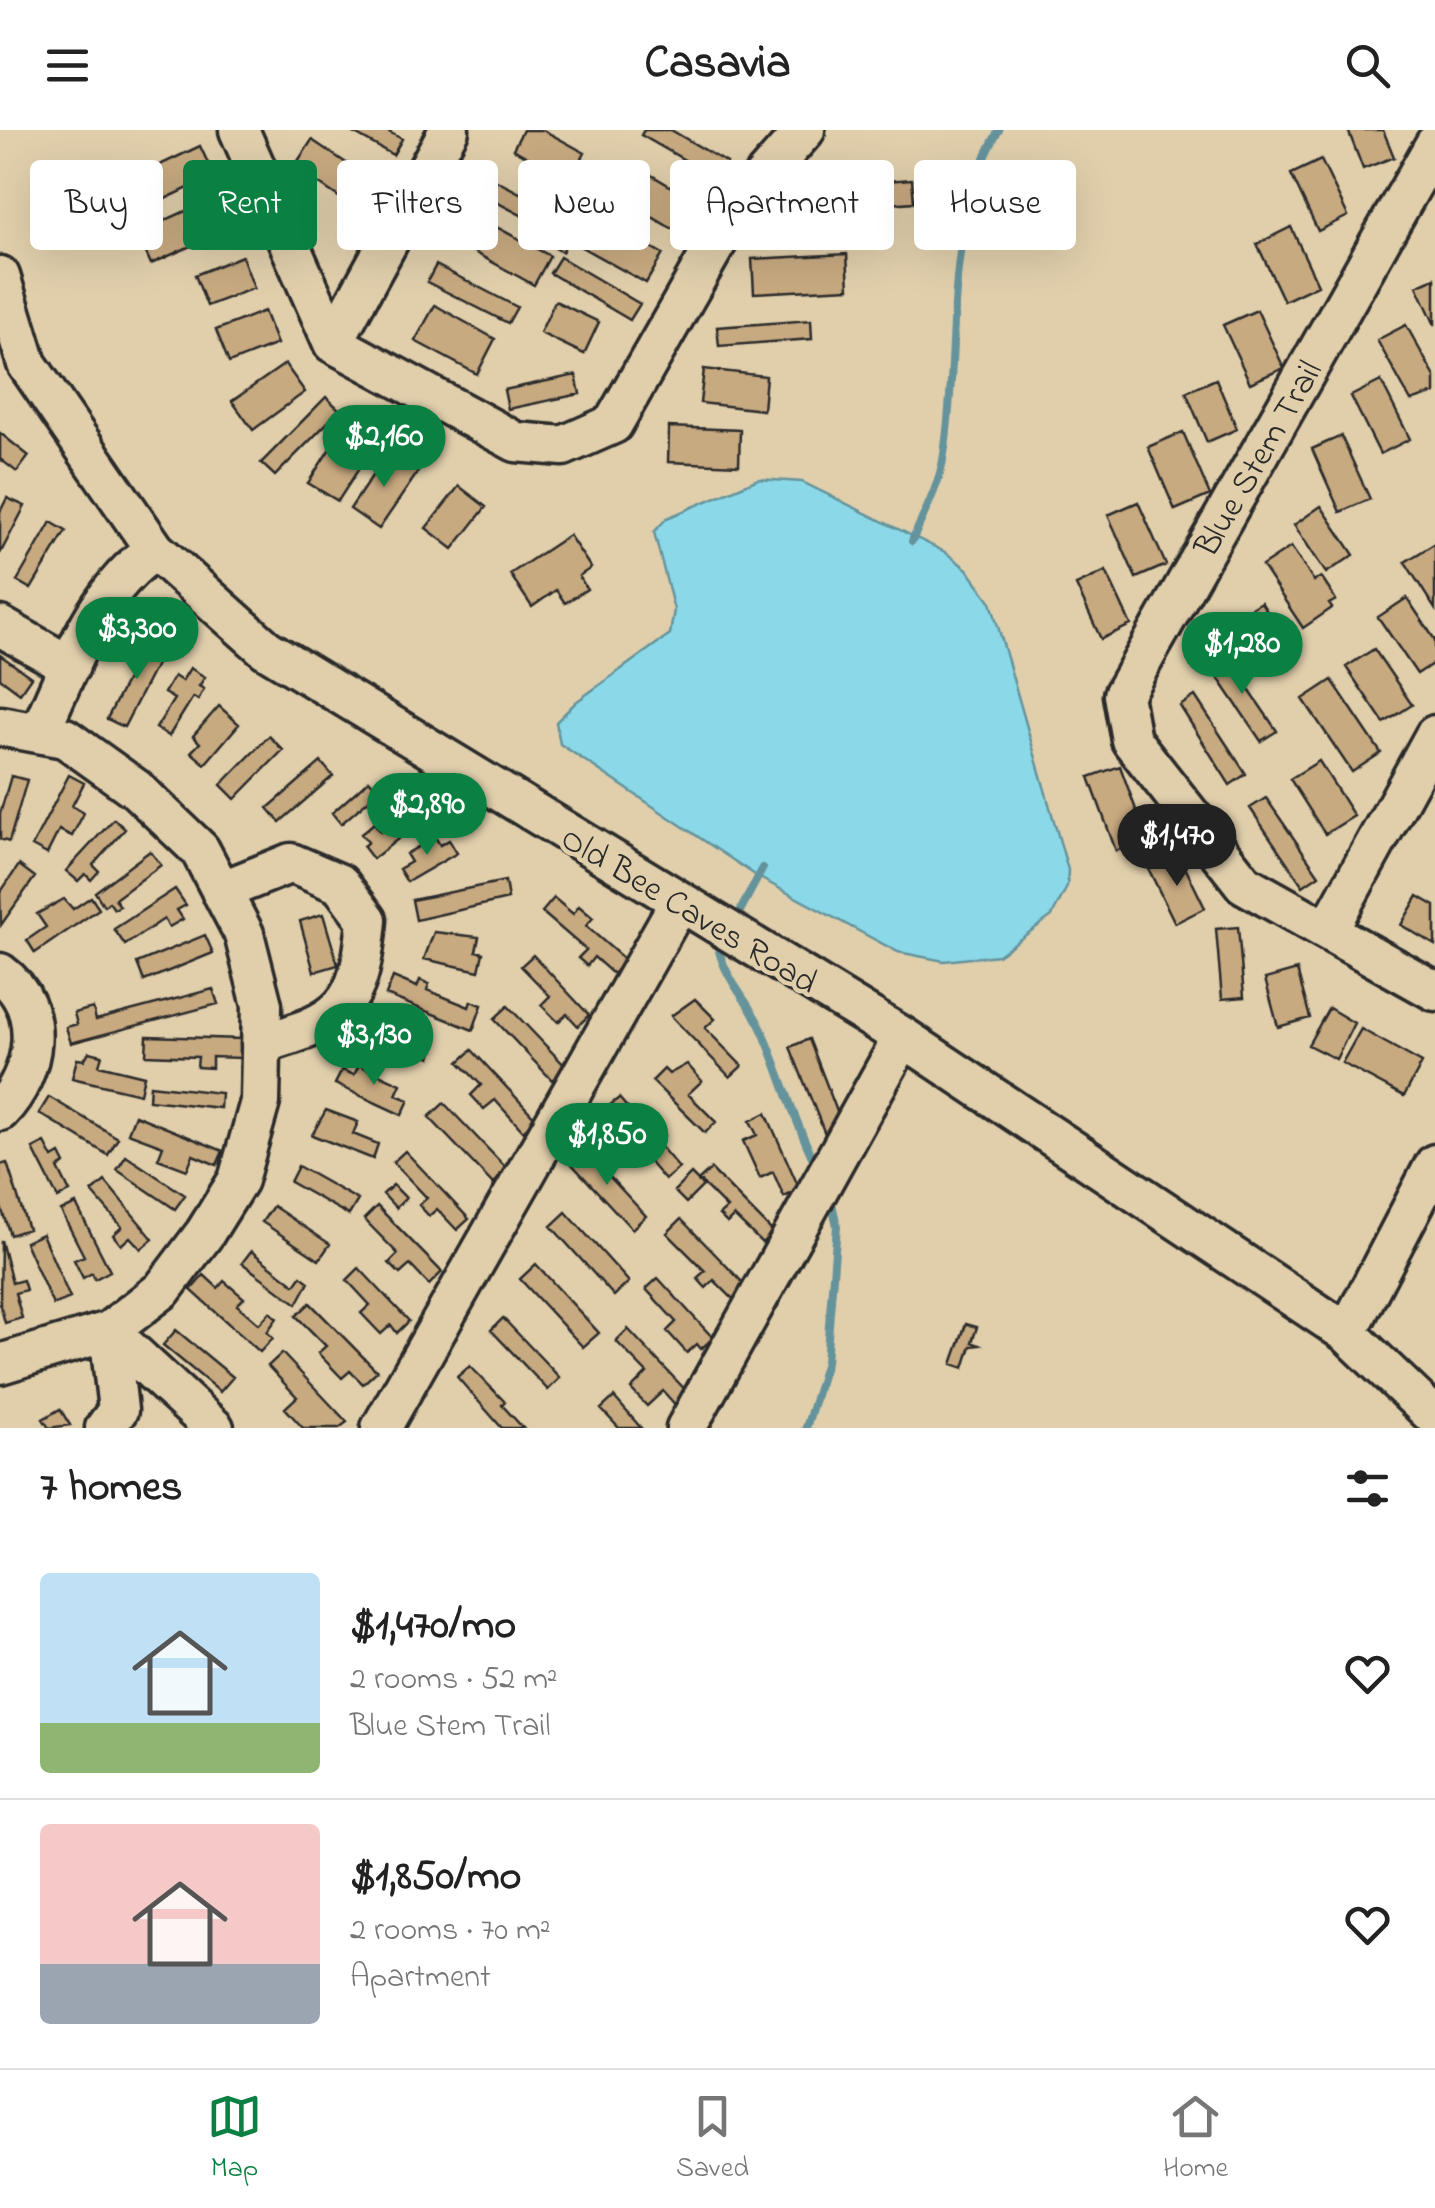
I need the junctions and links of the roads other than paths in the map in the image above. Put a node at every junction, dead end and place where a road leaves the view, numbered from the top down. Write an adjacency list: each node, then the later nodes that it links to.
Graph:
1 (238, 130): 6 (street)
2 (449, 130): 6 (street)
3 (805, 130): 6 (street)
4 (1435, 144): 15 (street, Blue Stem Trail)
5 (0, 276): 7 (street, Old Bee Caves Road)
6 (333, 344)
7 (154, 550): 9 (street); 14 (street, Old Bee Caves Road)
8 (0, 626): 9 (street)
9 (70, 666): 11 (street)
10 (0, 726): 11 (street)
11 (39, 733): 13 (street)
12 (1435, 734): 15 (street)
13 (221, 891): 19 (street); 19 (street)
14 (679, 903): 18 (street, Old Bee Caves Road); 28 (street)
15 (1328, 930): 17 (street, Blue Stem Trail)
16 (0, 973): 20 (street)
17 (1435, 991)
18 (902, 1037): 23 (street, Old Bee Caves Road); 29 (street)
19 (261, 1044): 22 (street)
20 (0, 1111)
21 (1435, 1164): 23 (street)
22 (109, 1330): 24 (street); 26 (street); 27 (street)
23 (1347, 1333): 25 (street, Old Bee Caves Road)
24 (1, 1369)
25 (1435, 1417)
26 (105, 1428)
27 (214, 1428)
28 (381, 1428)
29 (686, 1428)

